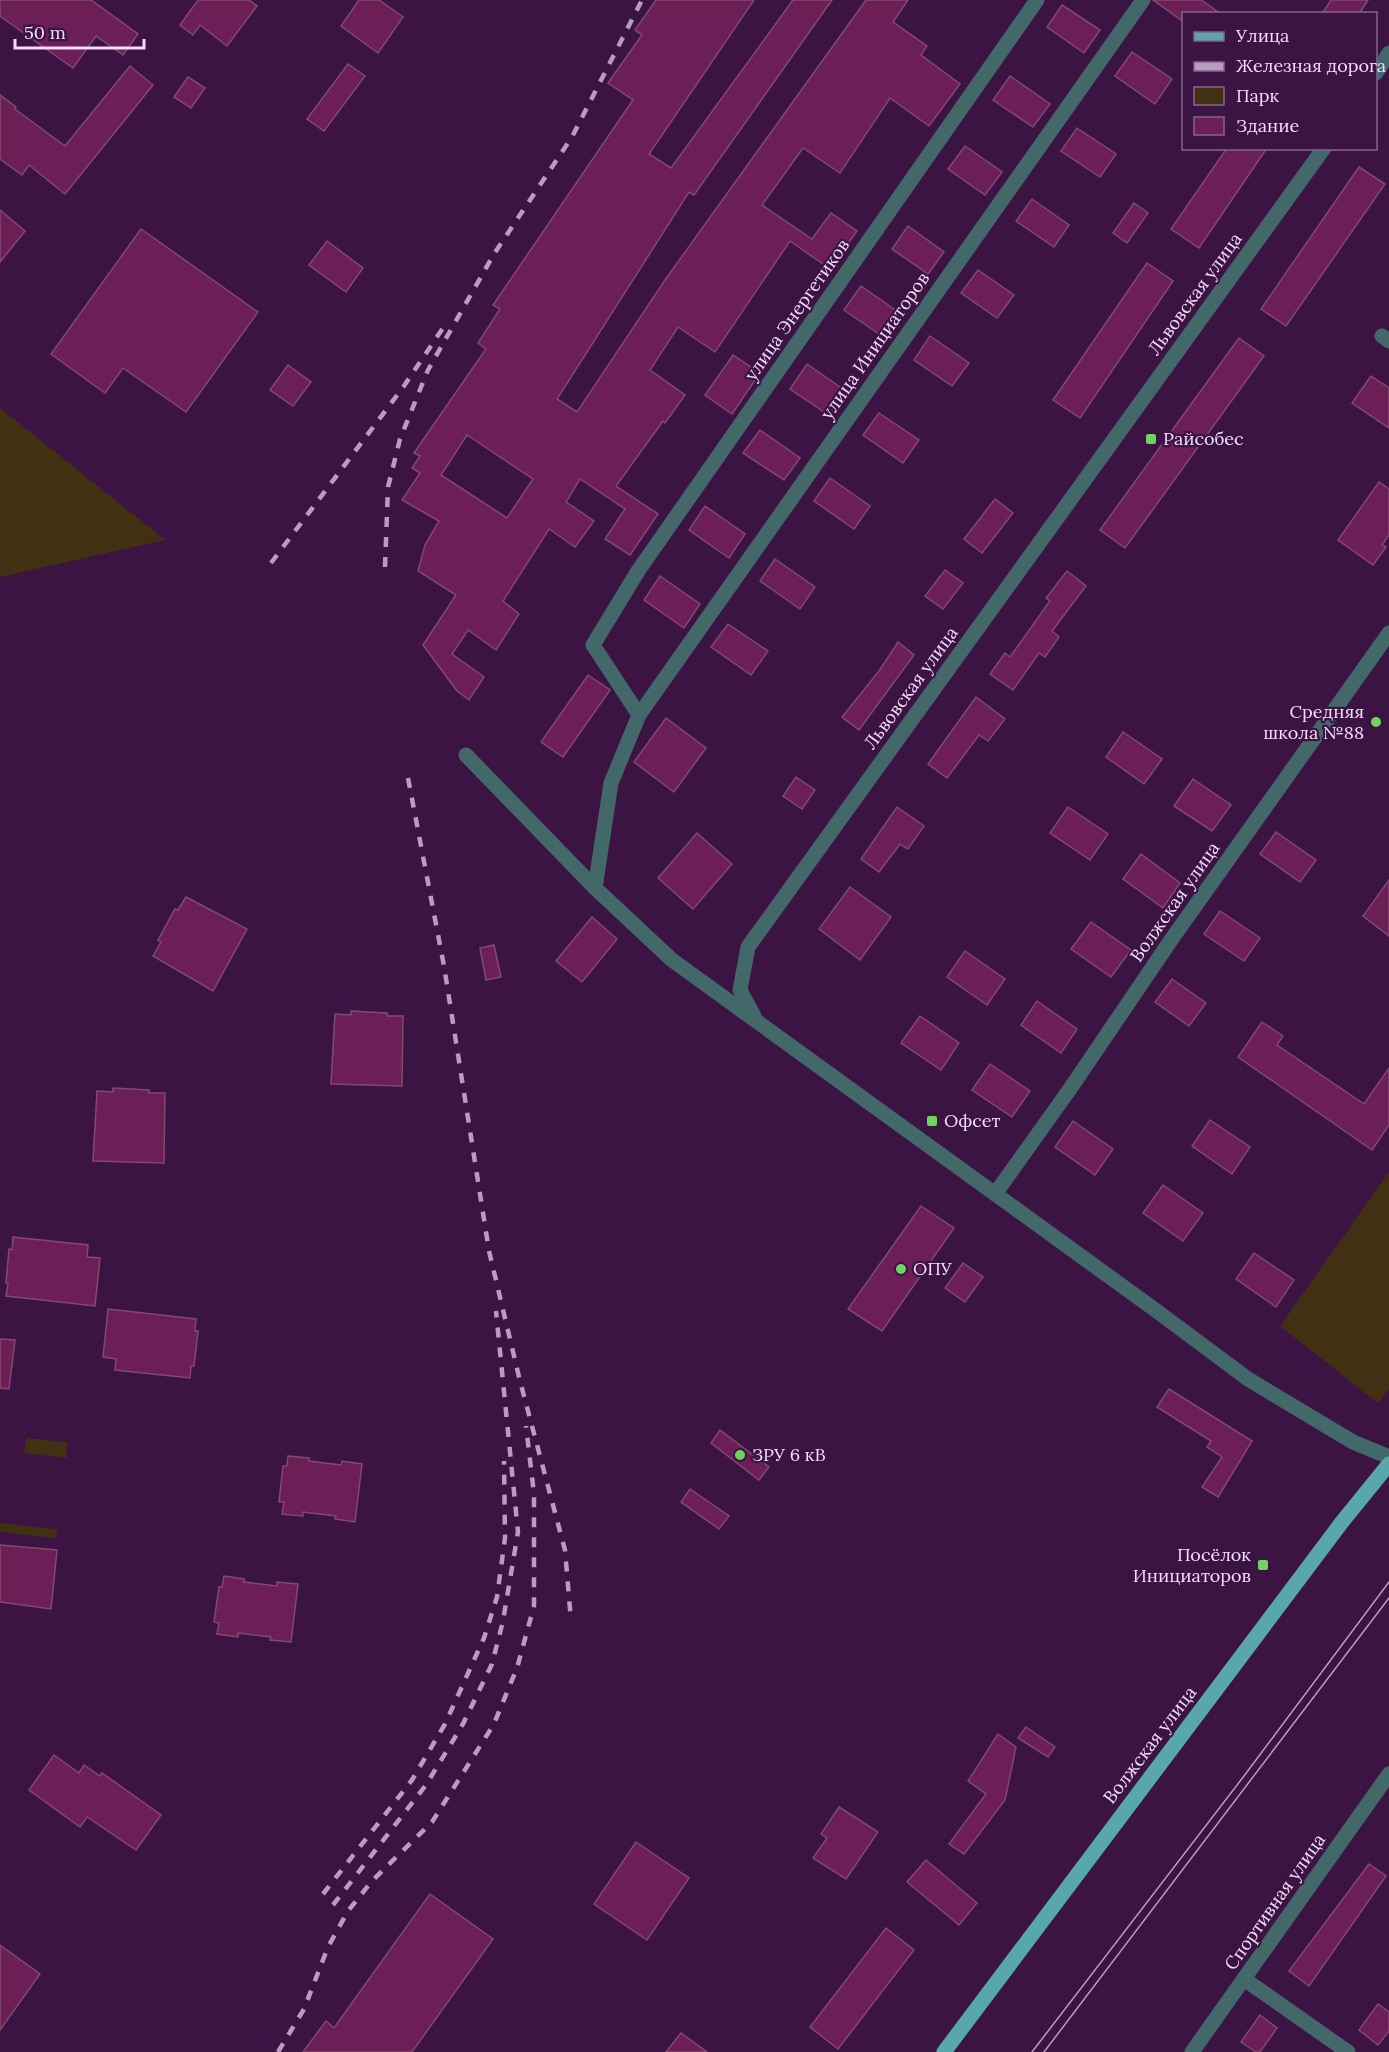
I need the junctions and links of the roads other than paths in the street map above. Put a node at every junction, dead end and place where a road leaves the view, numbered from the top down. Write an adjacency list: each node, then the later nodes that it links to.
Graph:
1 (1037, 0): 7 (street, улица Энергетиков)
2 (1143, 0): 7 (street, улица Инициаторов)
3 (1389, 53): 4 (street)
4 (1377, 71)
5 (1323, 150): 10 (street, Львовская улица)
6 (1389, 633): 11 (street, Волжская улица)
7 (639, 715): 9 (street, улица Инициаторов)
8 (466, 754): 9 (street)
9 (595, 888): 10 (street)
10 (757, 1021): 11 (street, Львовская улица)
11 (995, 1194): 12 (street, Львовская улица)
12 (1389, 1457)
13 (1389, 1464): 16 (main road, Волжская улица)
14 (1389, 1774): 15 (street, Спортивная улица)
15 (1244, 1979): 17 (street, Спортивная улица); 18 (street)
16 (944, 2052)
17 (1192, 2052)
18 (1348, 2052)

